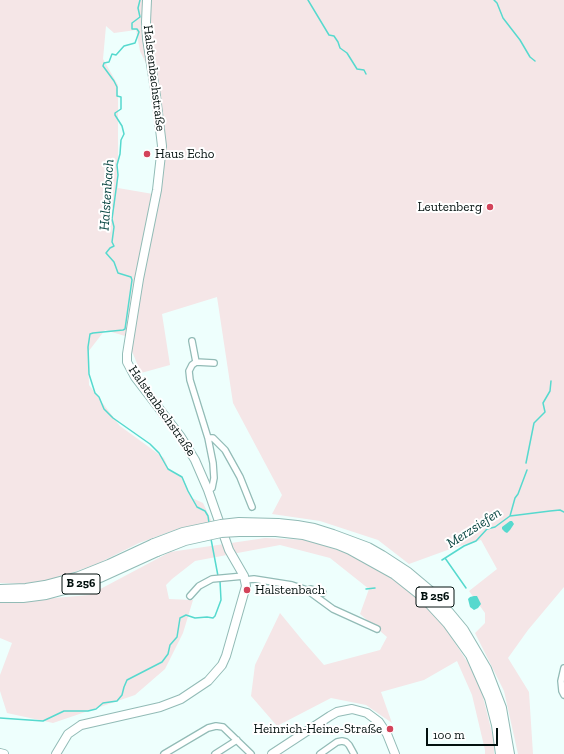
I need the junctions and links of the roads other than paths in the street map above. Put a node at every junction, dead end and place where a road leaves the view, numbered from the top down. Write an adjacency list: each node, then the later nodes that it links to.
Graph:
1 (147, 0): 6 (street, Halstenbachstraße)
2 (192, 341): 3 (street)
3 (196, 362): 4 (street); 5 (street)
4 (214, 363)
5 (208, 438): 6 (street); 7 (street)
6 (208, 490): 10 (street, Halstenbachstraße)
7 (252, 507)
8 (277, 527): 9 (highway, B 256, bridge); 30 (highway, B 256); 31 (highway, B 256)
9 (156, 547): 11 (highway, B 256); 15 (highway, B 256)
10 (245, 578): 12 (street); 14 (street); 22 (street)
11 (0, 590)
12 (307, 590): 13 (street); 16 (street)
13 (323, 593)
14 (190, 596)
15 (0, 597)
16 (378, 629)
17 (564, 668): 18 (street)
18 (564, 695)
19 (237, 740): 23 (street); 24 (street); 25 (street)
20 (0, 752): 21 (street)
21 (4, 754)
22 (56, 754)
23 (164, 754)
24 (215, 754)
25 (251, 754)
26 (272, 754): 29 (street)
27 (320, 754): 28 (street)
28 (354, 754)
29 (395, 754)
30 (501, 754)
31 (509, 754)

